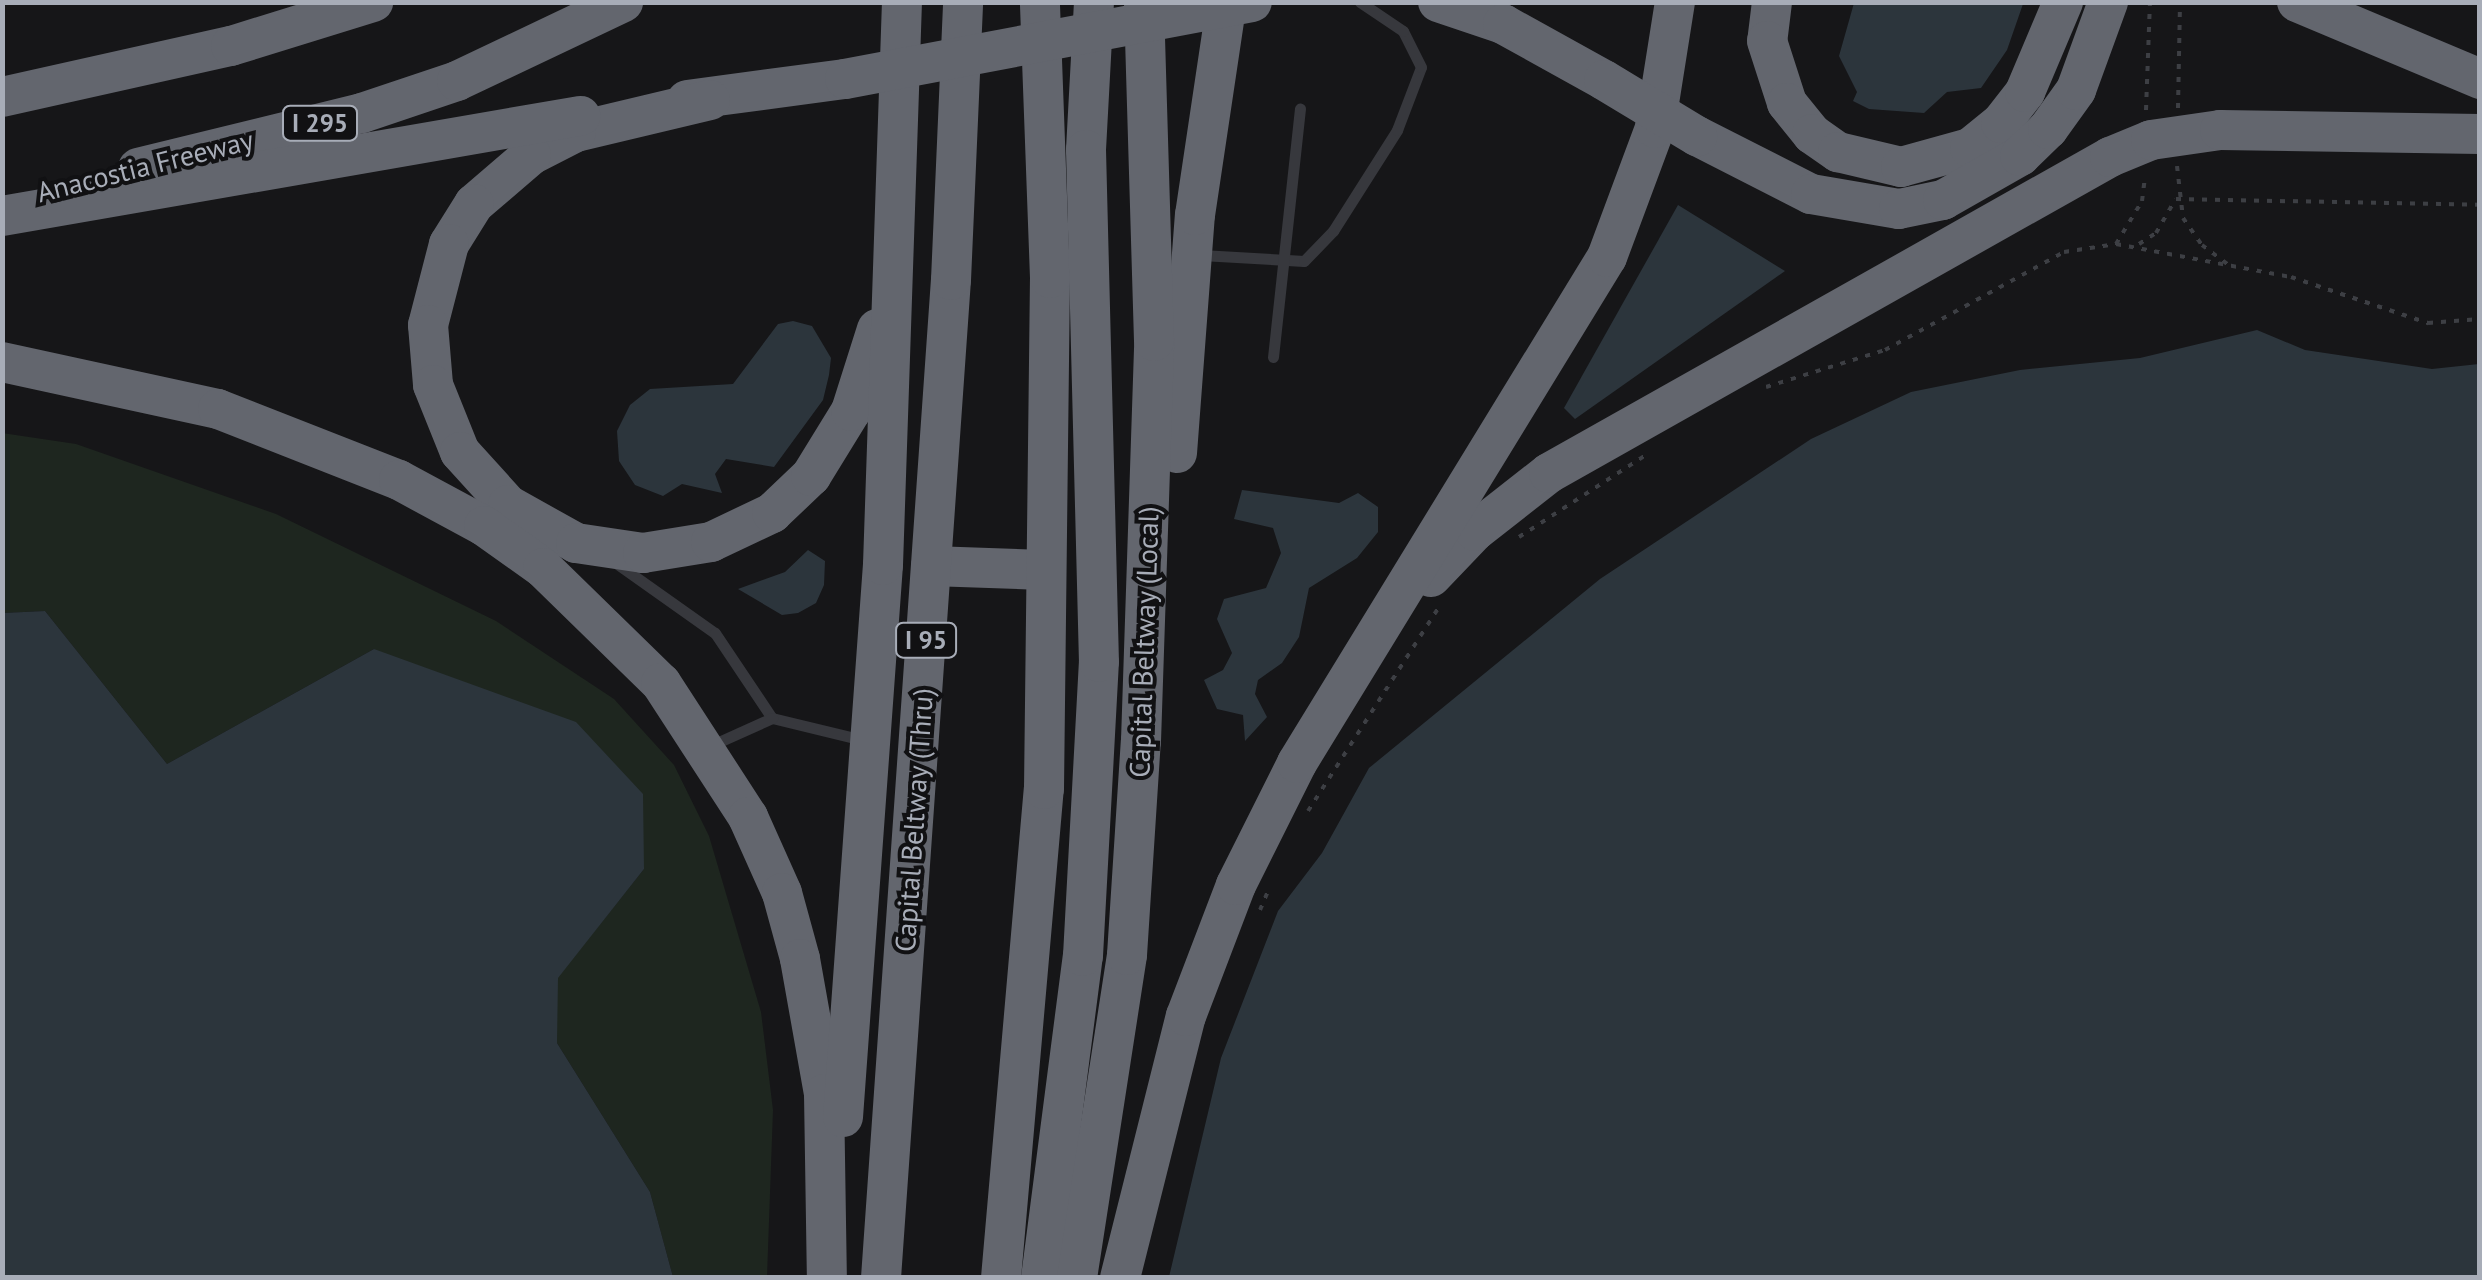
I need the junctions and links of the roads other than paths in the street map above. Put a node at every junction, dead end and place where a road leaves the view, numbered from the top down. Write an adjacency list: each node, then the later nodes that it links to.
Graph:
1 (373, 2): 19 (highway)
2 (623, 2): 23 (highway, Anacostia Freeway / I 295)
3 (902, 2): 24 (highway, I 95)
4 (963, 2): 32 (highway, Capital Beltway (Thru) / I 95)
5 (1040, 2): 33 (highway)
6 (1094, 2): 42 (highway, bridge)
7 (1144, 2): 38 (highway, Capital Beltway (Local))
8 (1226, 2): 26 (highway)
9 (1252, 2): 20 (highway, bridge)
10 (1360, 2): 28 (lane)
11 (1438, 2): 15 (highway, bridge)
12 (1675, 2): 34 (highway)
13 (1772, 2): 14 (highway)
14 (2063, 2)
15 (2108, 2)
16 (2132, 2): 27 (highway)
17 (2297, 2): 18 (highway)
18 (2480, 79)
19 (2, 96)
20 (710, 100): 25 (highway); 31 (highway)
21 (1300, 108): 28 (lane)
22 (2480, 134): 27 (highway)
23 (2, 200)
24 (899, 202): 31 (highway); 36 (highway, I 95)
25 (2, 216)
26 (1192, 254): 28 (lane); 38 (highway)
27 (1923, 257): 34 (highway)
28 (1281, 263): 29 (lane)
29 (1272, 357)
30 (2, 362): 37 (highway)
31 (592, 547): 35 (lane)
32 (931, 566): 33 (highway); 40 (highway, Capital Beltway (Thru) / I 95)
33 (1044, 570): 41 (highway)
34 (1348, 682): 44 (highway)
35 (772, 718): 36 (lane); 37 (lane)
36 (871, 742): 39 (highway, I 95)
37 (708, 747): 39 (highway)
38 (1127, 954): 43 (highway, Capital Beltway (Local))
39 (828, 1278)
40 (881, 1278)
41 (1001, 1278)
42 (1041, 1278)
43 (1077, 1278)
44 (1120, 1278)

